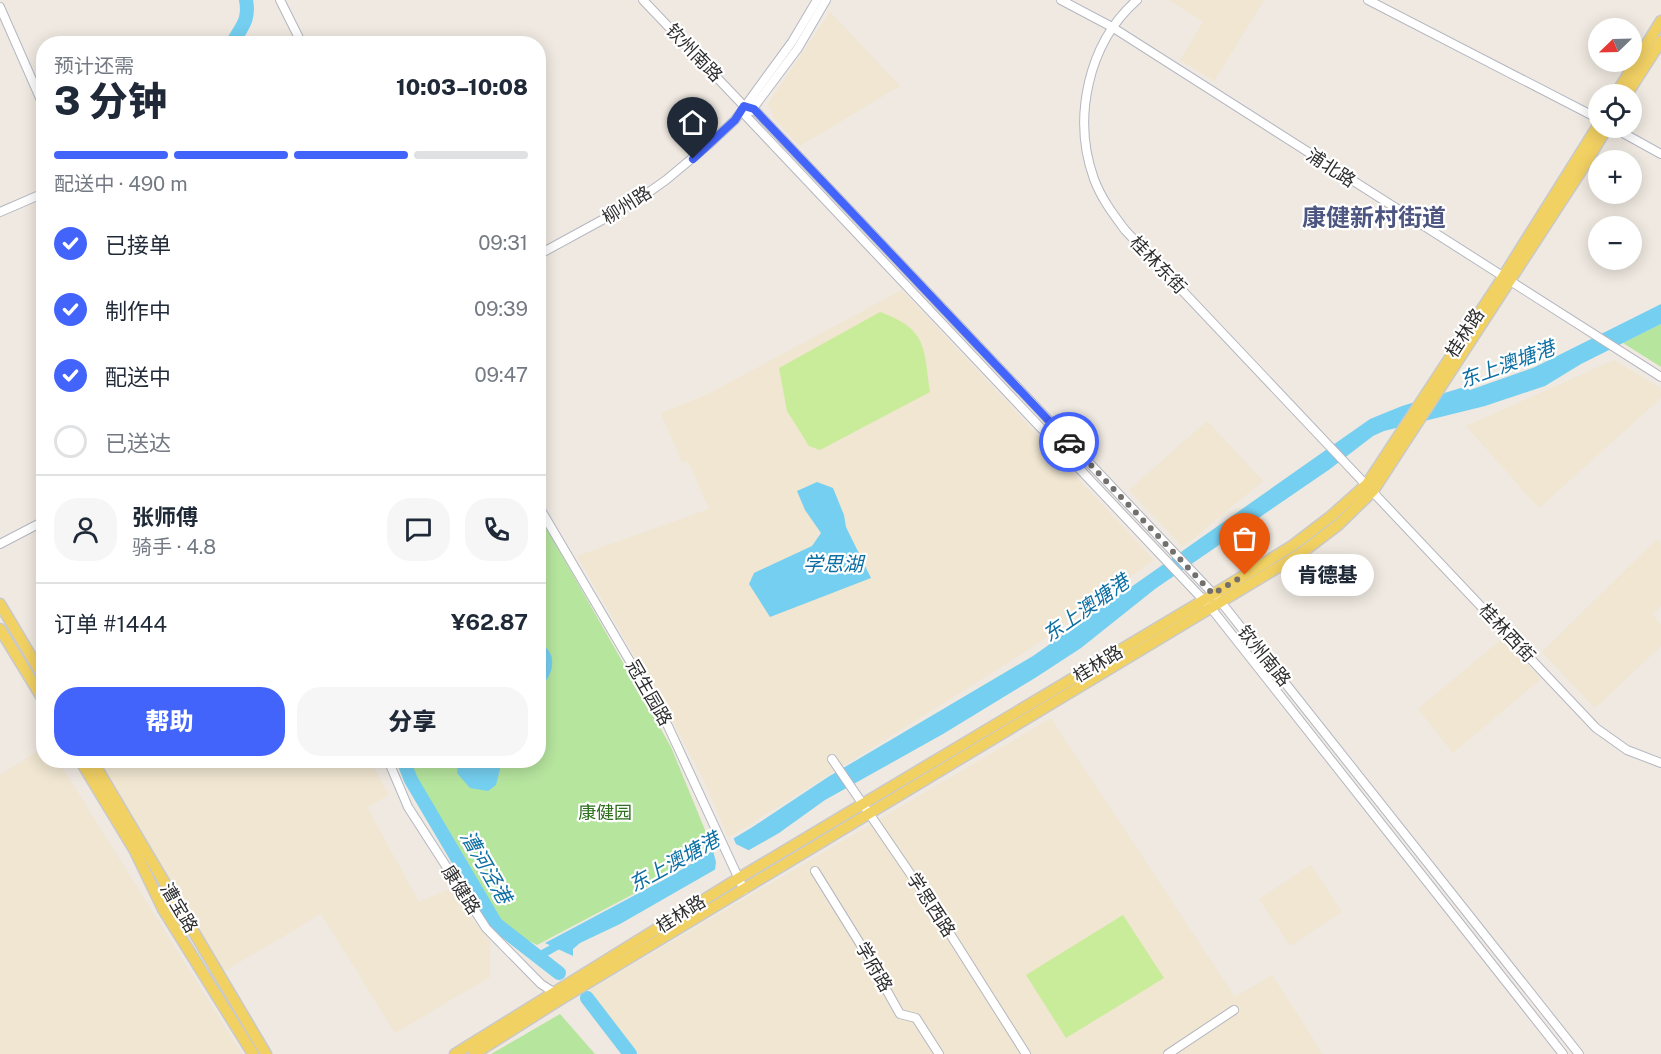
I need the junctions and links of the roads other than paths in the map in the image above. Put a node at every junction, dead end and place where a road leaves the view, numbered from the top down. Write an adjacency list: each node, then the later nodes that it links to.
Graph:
1 (280, 0): 11 (street)
2 (643, 0): 16 (street, 钦州南路)
3 (817, 0): 16 (street, 柳州路)
4 (826, 0): 17 (street, 柳州路)
5 (1061, 0): 10 (street, 浦北路)
6 (1137, 0): 10 (street, 桂林东街)
7 (1368, 0): 18 (street)
8 (0, 7): 15 (street)
9 (1661, 21): 13 (main road)
10 (1112, 27): 28 (street, 浦北路); 30 (street, 桂林东街)
11 (298, 36)
12 (1661, 41): 14 (main road)
13 (1622, 84)
14 (1634, 84)
15 (36, 89)
16 (744, 106): 17 (street, 钦州南路); 19 (street); 20 (street, 柳州路)
17 (754, 109): 19 (street, 柳州路); 34 (street, 钦州南路)
18 (1588, 113)
19 (746, 117): 20 (street, 柳州路); 34 (street, 钦州南路)
20 (735, 120): 27 (street, 柳州路)
21 (1591, 138): 28 (main road, 桂林路)
22 (1600, 138): 28 (main road, 桂林路)
23 (1632, 138): 24 (street)
24 (1661, 154)
25 (36, 196): 26 (street)
26 (0, 212)
27 (546, 251)
28 (1506, 279): 29 (street, 浦北路); 30 (main road, 桂林路); 30 (main road, 桂林路)
29 (1661, 377)
30 (1370, 488): 34 (main road, 桂林路); 40 (street, 桂林西街)
31 (546, 519): 47 (street, 冠生园路)
32 (36, 525): 33 (street)
33 (0, 544)
34 (1212, 601): 44 (main road, 桂林路); 45 (main road, 桂林路); 58 (street, 钦州南路); 59 (street, 钦州南路)
35 (0, 604): 37 (main road)
36 (0, 629): 38 (main road)
37 (36, 665)
38 (36, 688)
39 (834, 762): 44 (street, 学思西路)
40 (1661, 763)
41 (85, 768): 51 (main road, 漕宝路)
42 (97, 768): 52 (main road, 漕宝路)
43 (391, 768): 49 (street, 康健路)
44 (863, 804): 45 (street, 学思西路); 47 (main road, 桂林路)
45 (870, 814): 48 (main road, 桂林路); 56 (street, 学思西路)
46 (815, 871): 55 (street, 学府路)
47 (739, 879): 48 (street, 冠生园路); 49 (main road, 桂林路)
48 (744, 890): 49 (main road, 桂林路)
49 (558, 996): 53 (main road, 桂林路); 54 (main road, 桂林路)
50 (1234, 1010): 57 (street)
51 (253, 1054)
52 (266, 1054)
53 (455, 1054)
54 (474, 1054)
55 (939, 1054)
56 (1026, 1054)
57 (1168, 1054)
58 (1563, 1054)
59 (1579, 1054)

